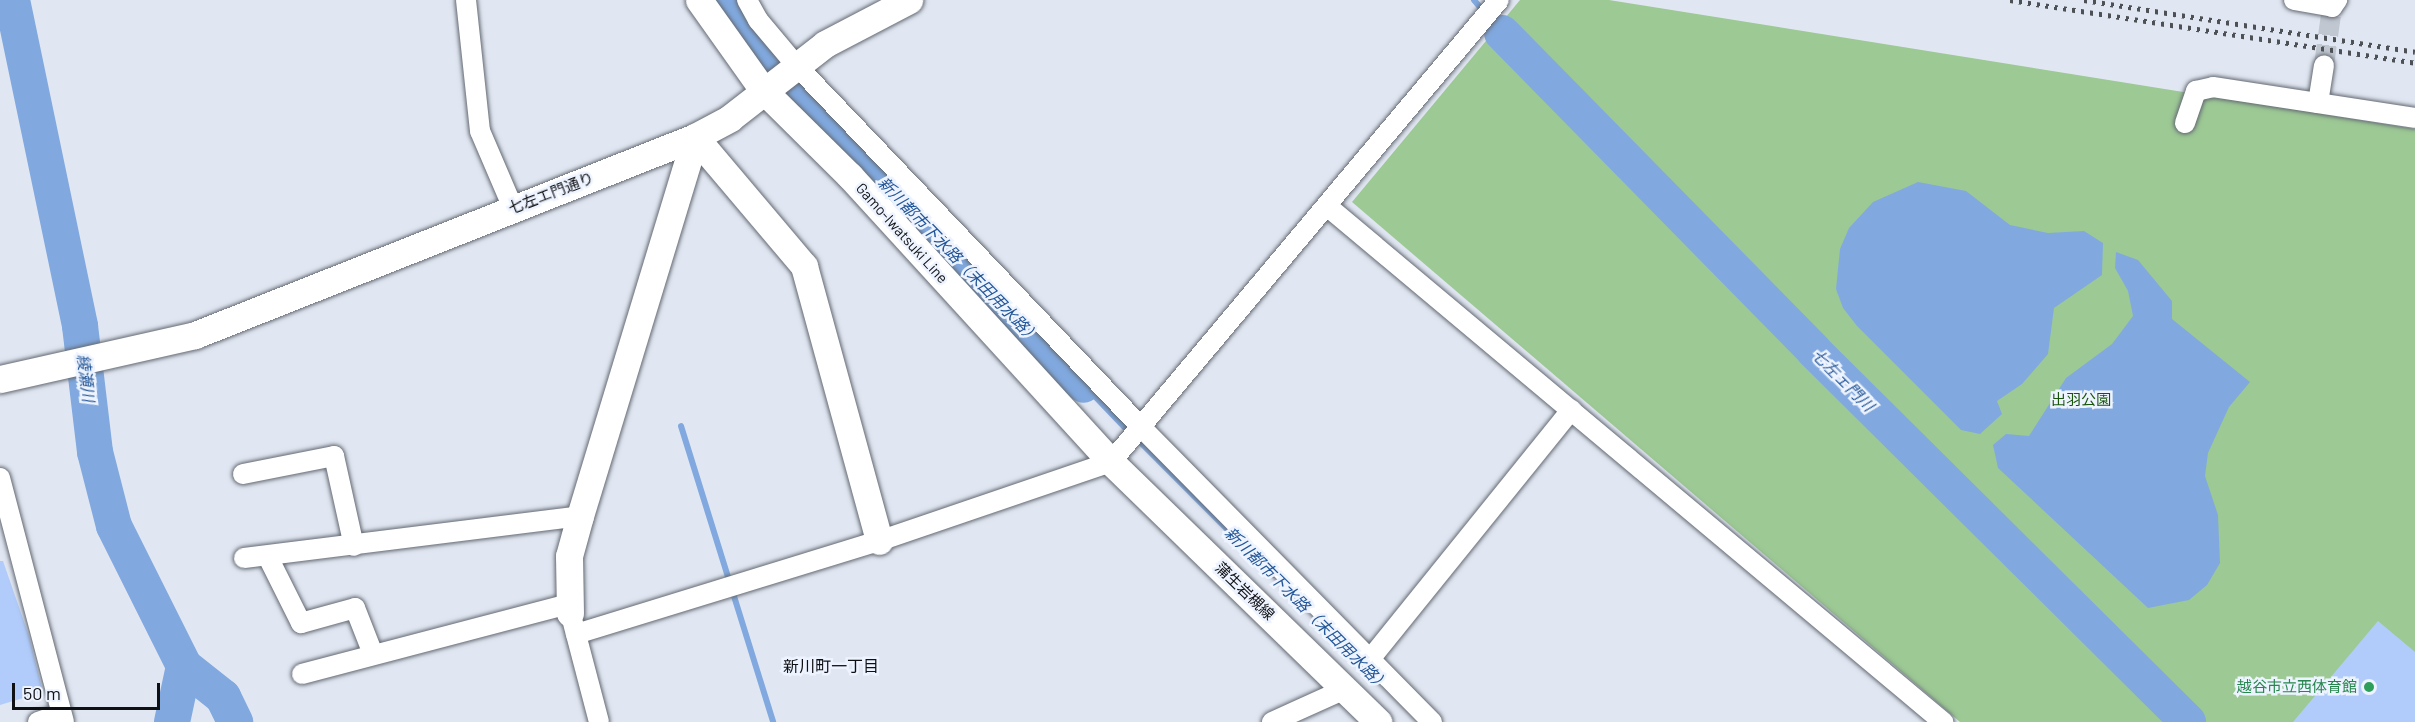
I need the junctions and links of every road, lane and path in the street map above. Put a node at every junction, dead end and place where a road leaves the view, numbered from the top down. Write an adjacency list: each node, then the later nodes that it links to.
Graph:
1 (466, 0): 16 (street)
2 (699, 0): 10 (street, Gamo-Iwatsuki Line)
3 (747, 0): 8 (street)
4 (909, 0): 8 (street, 七左エ門通り)
5 (1499, 0): 15 (street)
6 (2294, 0): 7 (street)
7 (2337, 0)
8 (795, 64): 10 (street, 七左エ門通り); 19 (street)
9 (2324, 64): 11 (street)
10 (763, 90): 14 (street, 七左エ門通り); 20 (street, Gamo-Iwatsuki Line)
11 (2318, 103): 12 (street); 13 (street)
12 (2415, 118)
13 (2185, 123)
14 (695, 137): 16 (street, 七左エ門通り); 23 (street); 24 (street)
15 (1328, 206): 18 (street); 19 (street)
16 (513, 208): 17 (street, 七左エ門通り)
17 (0, 379)
18 (1571, 410): 31 (street); 40 (street)
19 (1142, 428): 20 (street); 31 (street)
20 (1112, 462): 24 (street); 33 (street, 蒲生岩槻線)
21 (243, 474): 25 (street)
22 (0, 478): 26 (street)
23 (580, 516): 25 (street); 29 (street)
24 (879, 541): 29 (street)
25 (354, 546): 27 (street)
26 (8, 554): 34 (street)
27 (268, 557): 28 (street); 30 (street)
28 (244, 558)
29 (572, 617): 30 (street); 36 (street)
30 (373, 654): 32 (street)
31 (1371, 658): 39 (street)
32 (302, 674)
33 (1345, 689): 37 (street); 38 (street, 蒲生岩槻線)
34 (62, 718): 35 (street)
35 (38, 722)
36 (599, 722)
37 (1272, 722)
38 (1378, 722)
39 (1432, 722)
40 (1943, 722)

